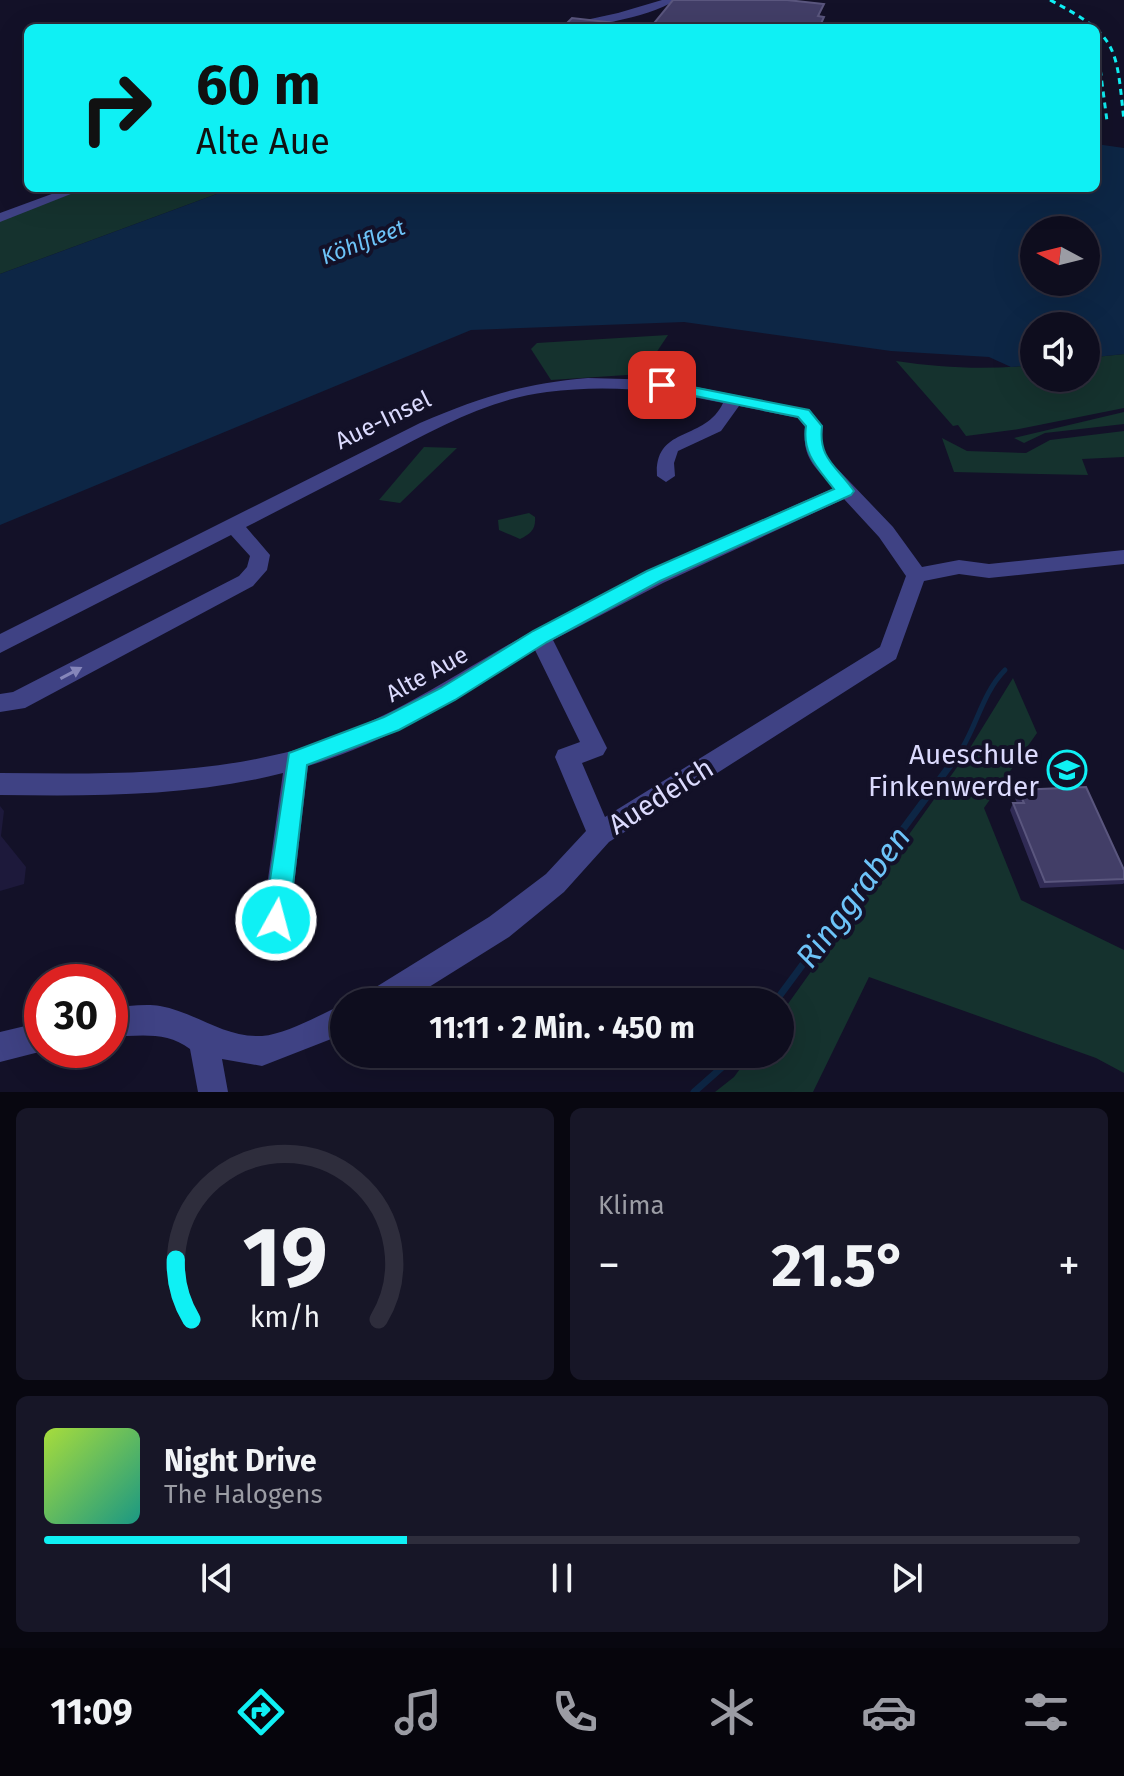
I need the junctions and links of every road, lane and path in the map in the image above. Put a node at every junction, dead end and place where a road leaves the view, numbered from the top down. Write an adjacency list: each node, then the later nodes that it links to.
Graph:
1 (671, 0): 2 (street)
2 (575, 24)
3 (55, 192): 5 (street)
4 (68, 192): 5 (street)
5 (0, 215)
6 (733, 399): 7 (street); 8 (street); 9 (street, Aue-Insel)
7 (666, 476)
8 (845, 491): 11 (street); 12 (street, Alte Aue)
9 (233, 525): 13 (street, Aue-Insel); 14 (street, one-way to 9)
10 (1124, 557): 11 (street)
11 (917, 575): 17 (street, Auedeich)
12 (540, 637): 15 (street, Alte Aue); 17 (street)
13 (0, 644)
14 (0, 703)
15 (297, 760): 16 (street, Alte Aue); 18 (street)
16 (0, 784)
17 (600, 834): 19 (street, Auedeich)
18 (275, 928)
19 (401, 988)
20 (128, 1021): 23 (street)
21 (330, 1026): 23 (street)
22 (24, 1041): 24 (street)
23 (204, 1041): 25 (street)
24 (0, 1047)
25 (213, 1092)

